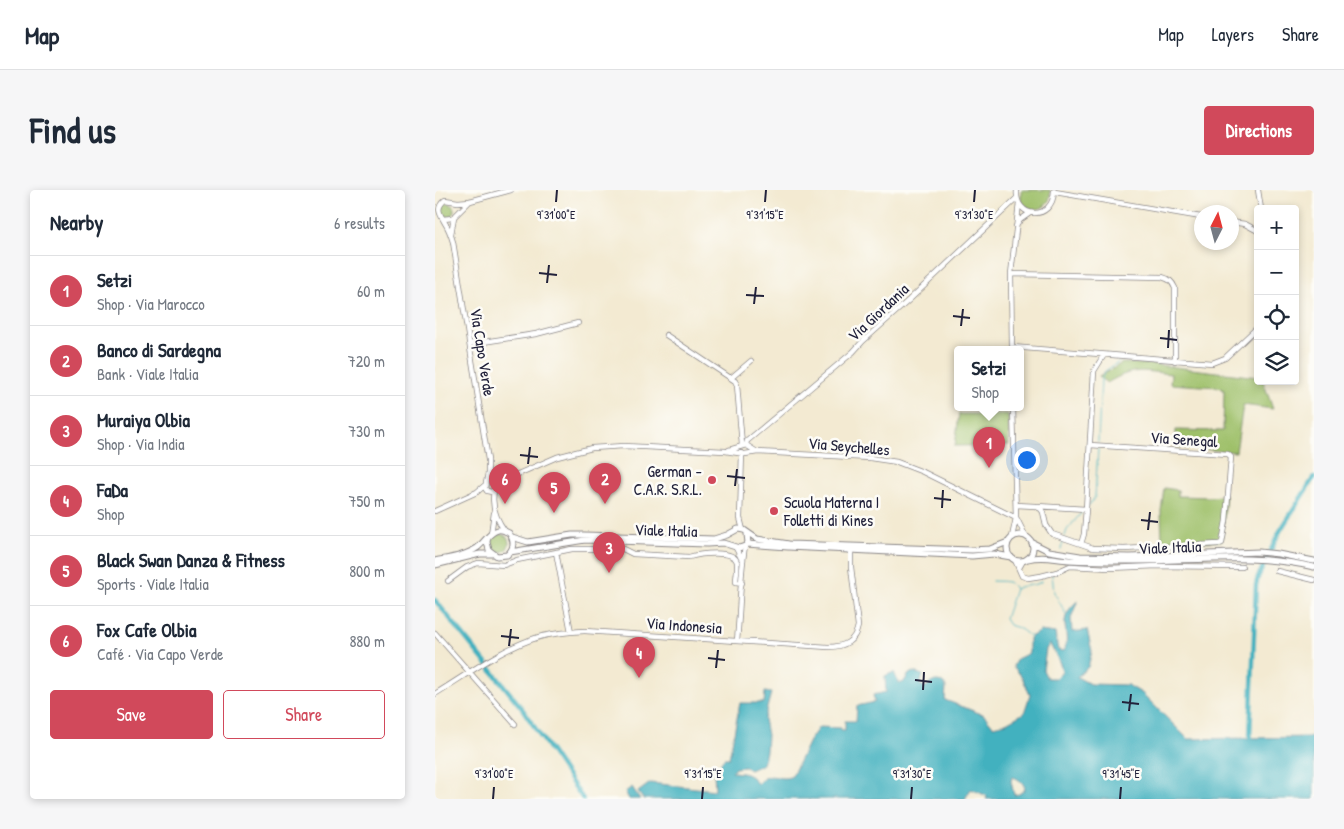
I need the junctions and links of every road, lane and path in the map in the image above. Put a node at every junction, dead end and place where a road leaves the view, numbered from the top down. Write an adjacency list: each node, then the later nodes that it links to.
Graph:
1 (511, 190): 5 (street)
2 (1258, 190): 9 (street)
3 (1016, 191): 6 (street)
4 (1054, 191): 10 (street); 13 (street)
5 (470, 201): 7 (street); 12 (street)
6 (1018, 201): 10 (street); 16 (street); 32 (street, Via Giordania)
7 (453, 202): 8 (street); 12 (street)
8 (437, 205): 11 (street)
9 (1260, 205)
10 (1030, 213): 16 (street)
11 (437, 215): 14 (street)
12 (456, 215): 14 (street); 18 (street)
13 (1194, 216)
14 (443, 219): 18 (street)
15 (1239, 223): 17 (street)
16 (1016, 227): 19 (street)
17 (1254, 229)
18 (451, 235): 23 (street, Via Capo Verde)
19 (1011, 274): 24 (street); 28 (street)
20 (578, 323): 23 (street)
21 (1254, 331): 28 (street)
22 (666, 335): 29 (street)
23 (470, 344): 35 (street, Via Capo Verde)
24 (1012, 346)
25 (1024, 349): 26 (street)
26 (1104, 355): 28 (street); 33 (street)
27 (751, 361): 29 (street)
28 (1175, 361)
29 (731, 378): 31 (street)
30 (1013, 411): 39 (street)
31 (742, 435): 32 (street); 34 (street)
32 (751, 438): 34 (street, Via Giordania)
33 (1090, 444): 41 (street); 55 (street, Via Senegal)
34 (745, 449): 37 (street, Via Seychelles); 44 (street); 45 (street, Via Seychelles)
35 (489, 472): 36 (street, Via Capo Verde); 37 (street, Via Capo Verde)
36 (485, 484): 37 (street); 37 (street); 38 (street)
37 (492, 487): 38 (street); 43 (street, Via Capo Verde)
38 (477, 492): 42 (street)
39 (1016, 505): 40 (street); 45 (street)
40 (1035, 506): 41 (street); 55 (street, Via Senegal)
41 (1086, 509): 55 (street)
42 (435, 511)
43 (495, 512): 46 (street, Via Capo Verde); 49 (street, Via Capo Verde)
44 (740, 518): 47 (street); 48 (street)
45 (1016, 518): 50 (street); 52 (street)
46 (505, 531): 49 (main road); 51 (main road)
47 (733, 531): 48 (main road); 51 (main road, Viale Italia); 57 (main road)
48 (745, 532): 53 (main road); 56 (main road)
49 (489, 535): 61 (main road); 66 (main road)
50 (1025, 536): 52 (main road); 54 (main road)
51 (512, 537): 59 (main road)
52 (1012, 537): 53 (main road)
53 (1008, 542): 62 (main road)
54 (1033, 543): 64 (main road); 65 (main road, Viale Italia)
55 (1081, 544)
56 (746, 545): 57 (main road); 58 (main road); 63 (street)
57 (734, 546): 59 (main road, Viale Italia); 63 (street)
58 (851, 550): 62 (main road); 77 (street, Via Indonesia)
59 (511, 552): 61 (main road)
60 (556, 552): 73 (street); 74 (street); 75 (street)
61 (492, 554): 67 (main road)
62 (1013, 559): 64 (main road); 70 (street)
63 (742, 560): 74 (street)
64 (1025, 560): 69 (main road, Viale Italia); 70 (street)
65 (1312, 560)
66 (435, 561)
67 (435, 565)
68 (1242, 567): 70 (street)
69 (1314, 567)
70 (1019, 568)
71 (1277, 571): 72 (street)
72 (1314, 580)
73 (448, 581)
74 (742, 583): 77 (street)
75 (571, 632): 77 (street, Via Indonesia); 78 (street, Via Indonesia)
76 (435, 633): 78 (street)
77 (737, 641)
78 (469, 673): 79 (street, Via Indonesia); 80 (street)
79 (435, 694)
80 (515, 724)

